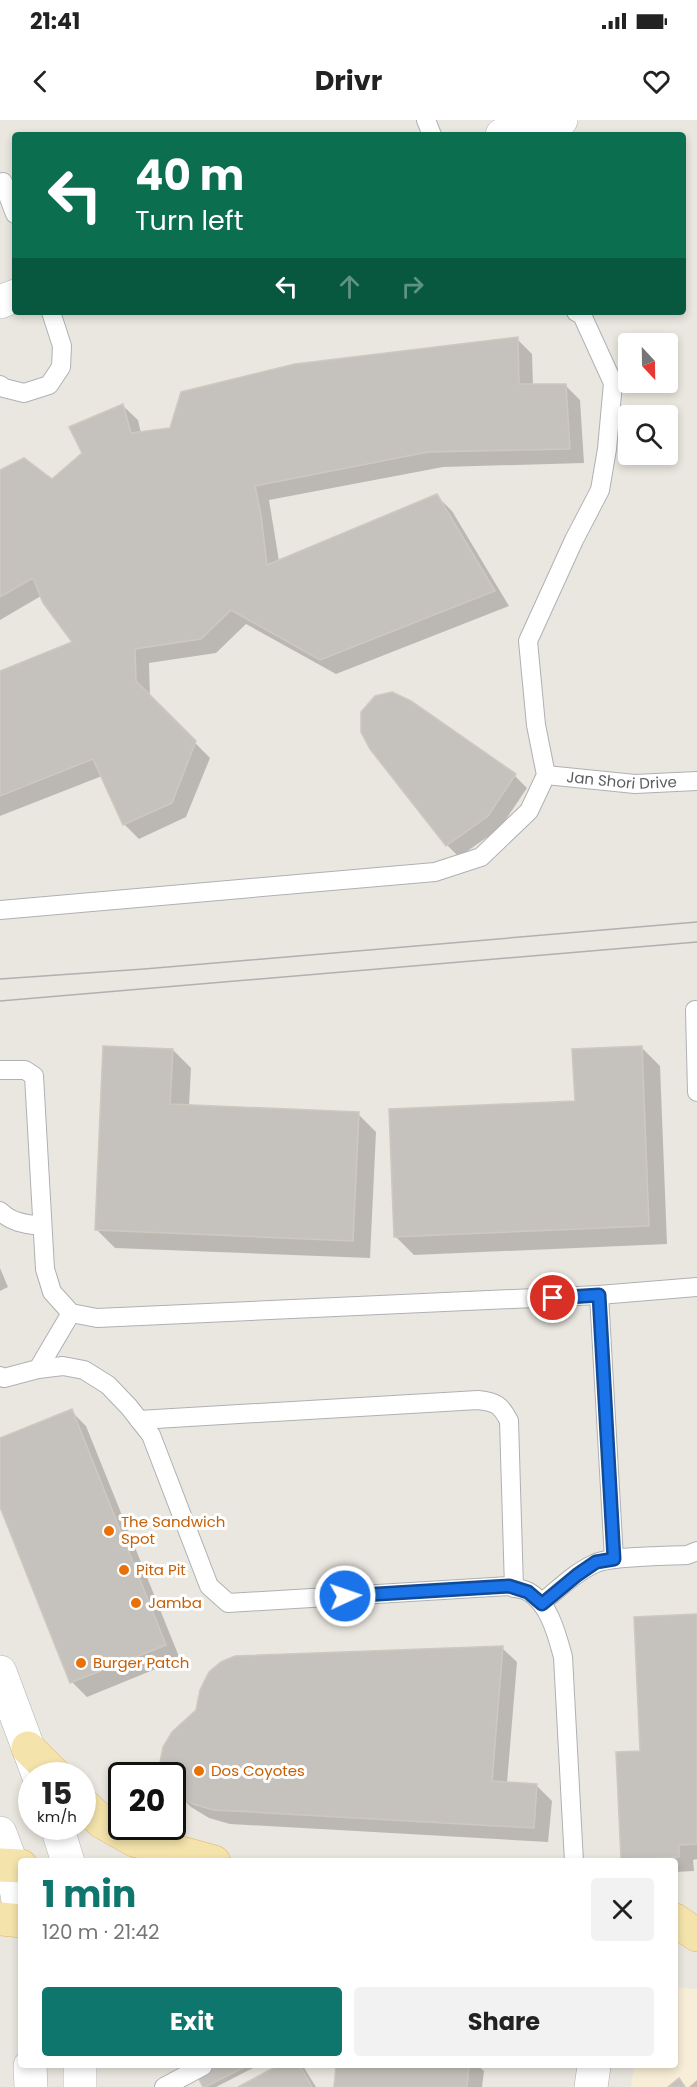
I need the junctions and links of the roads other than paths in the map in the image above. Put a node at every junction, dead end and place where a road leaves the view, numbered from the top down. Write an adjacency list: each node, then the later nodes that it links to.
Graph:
1 (561, 120): 2 (main road)
2 (514, 132)
3 (3, 182): 4 (lane)
4 (12, 206)
5 (52, 315): 7 (lane)
6 (582, 315): 8 (lane)
7 (0, 385)
8 (546, 775): 9 (lane, Jan Shori Drive); 10 (lane)
9 (697, 781)
10 (0, 910)
11 (696, 1010): 13 (lane)
12 (0, 1070): 15 (lane)
13 (697, 1092)
14 (0, 1211): 15 (lane)
15 (42, 1226): 18 (lane)
16 (697, 1287): 17 (lane)
17 (599, 1295): 18 (lane); 23 (lane)
18 (71, 1313): 19 (lane)
19 (38, 1369): 20 (lane); 21 (lane)
20 (1, 1380)
21 (139, 1420): 24 (lane); 24 (lane)
22 (697, 1551): 23 (lane)
23 (614, 1559): 25 (lane)
24 (514, 1588): 25 (lane)
25 (542, 1604): 33 (lane)
26 (0, 1672): 27 (main road)
27 (33, 1762)
28 (96, 1816): 32 (main road)
29 (0, 1833): 34 (main road)
30 (61, 1840): 31 (main road)
31 (67, 1858)
32 (199, 1858)
33 (574, 1858)
34 (11, 1865): 35 (main road)
35 (18, 1904)
36 (0, 1918): 37 (main road)
37 (18, 1920)
38 (678, 1922): 39 (main road)
39 (697, 1935)
40 (697, 1945): 41 (main road)
41 (678, 1951)
42 (30, 2068): 47 (main road)
43 (80, 2068): 48 (main road)
44 (199, 2068): 46 (lane)
45 (594, 2068): 49 (main road)
46 (174, 2085)
47 (31, 2087)
48 (80, 2087)
49 (591, 2087)

